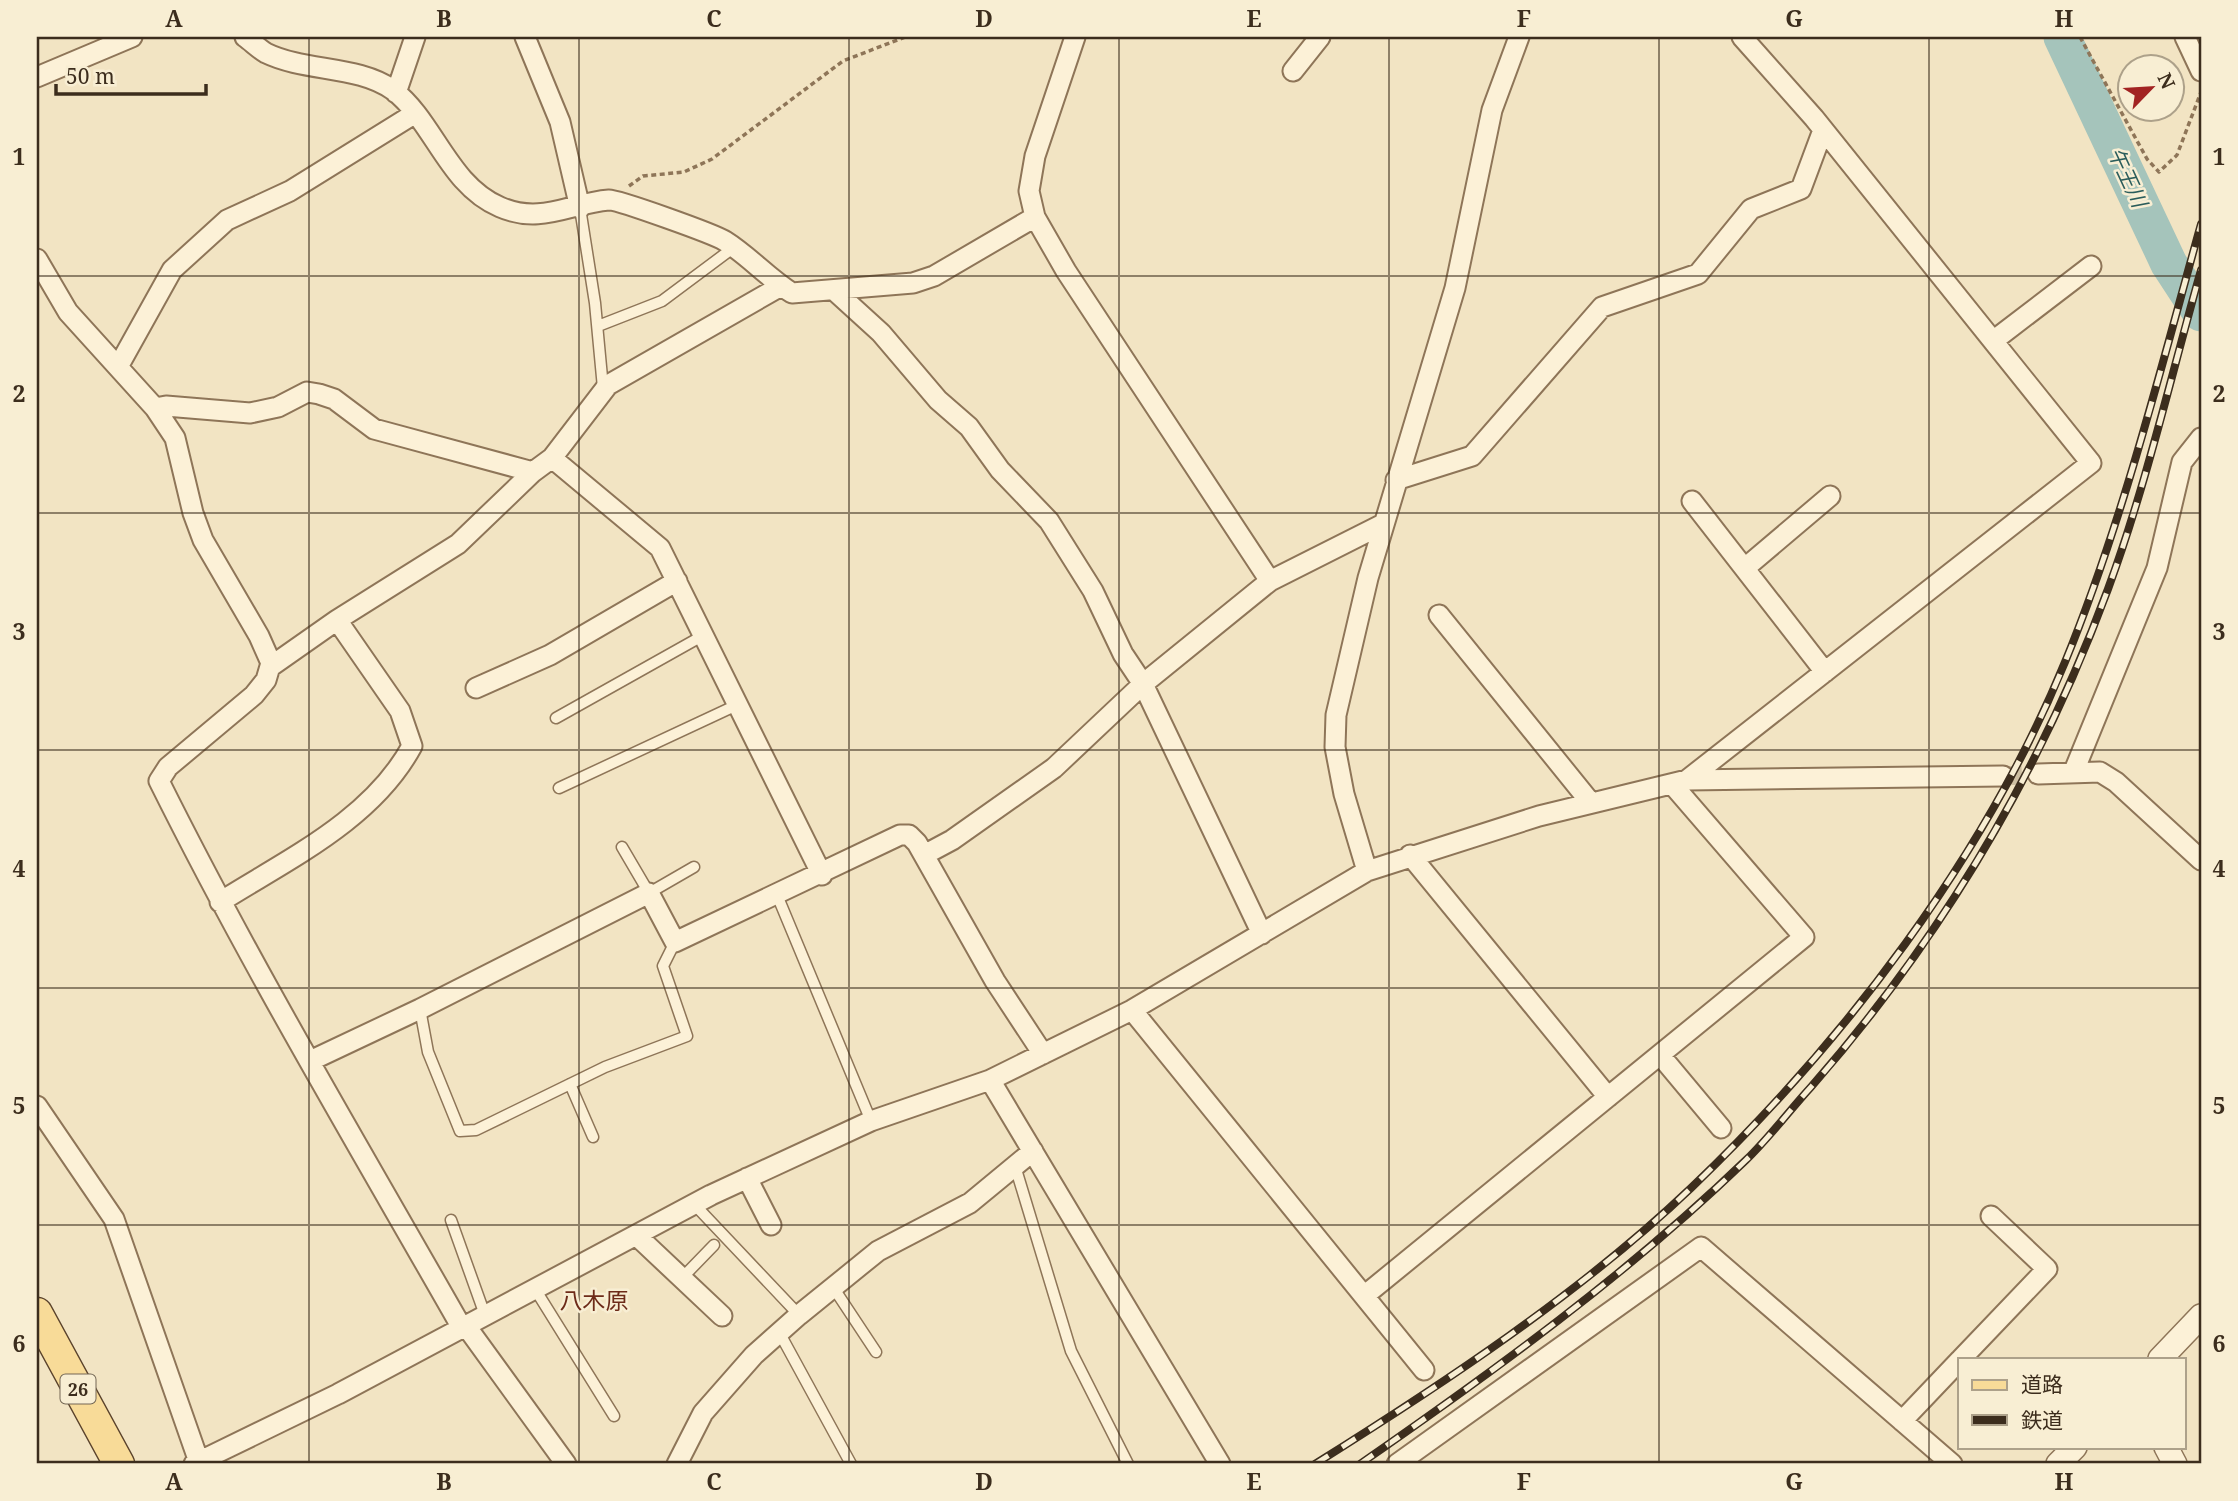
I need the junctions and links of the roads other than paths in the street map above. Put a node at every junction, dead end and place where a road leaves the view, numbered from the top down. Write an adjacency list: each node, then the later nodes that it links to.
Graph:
1 (132, 37): 12 (street)
2 (245, 37): 13 (street)
3 (415, 37): 13 (street)
4 (525, 37): 16 (street)
5 (1074, 37): 17 (street)
6 (1320, 37): 10 (street)
7 (1519, 37): 31 (street)
8 (1742, 37): 15 (street)
9 (2185, 37): 11 (street)
10 (1293, 71)
11 (2201, 71)
12 (37, 77)
13 (397, 93): 14 (street)
14 (414, 114): 16 (street); 25 (street)
15 (1823, 130): 24 (street); 31 (street)
16 (580, 208): 18 (street); 23 (lane)
17 (1035, 217): 22 (street); 37 (street)
18 (733, 248): 21 (street); 23 (lane)
19 (37, 259): 25 (street)
20 (2091, 266): 24 (street)
21 (781, 286): 22 (street); 26 (street)
22 (836, 292): 43 (street)
23 (598, 326): 26 (lane)
24 (1993, 341): 42 (street)
25 (118, 367): 27 (street)
26 (604, 390): 29 (street)
27 (155, 408): 30 (street); 41 (street)
28 (2201, 438): 47 (street)
29 (552, 458): 30 (street); 36 (street)
30 (533, 472): 39 (street)
31 (1396, 480): 34 (street)
32 (1830, 496): 35 (street)
33 (1692, 501): 35 (street)
34 (1383, 524): 37 (street); 58 (street)
35 (1745, 568): 42 (street)
36 (677, 581): 40 (street); 44 (street)
37 (1270, 581): 43 (street)
38 (1439, 615): 52 (street)
39 (337, 620): 41 (street); 62 (street)
40 (704, 635): 45 (street); 46 (lane)
41 (270, 667): 62 (street)
42 (1825, 672): 50 (street)
43 (1143, 684): 54 (street); 63 (street)
44 (476, 688)
45 (739, 704): 51 (lane); 59 (street)
46 (556, 718)
47 (2074, 771): 48 (street); 56 (street)
48 (2038, 774)
49 (2003, 776): 50 (street)
50 (1680, 782): 52 (street); 68 (street)
51 (559, 788)
52 (1591, 803): 55 (street)
53 (622, 847): 60 (lane)
54 (924, 855): 59 (street); 67 (street)
55 (1410, 855): 58 (street); 72 (street)
56 (2201, 860)
57 (694, 867): 60 (lane)
58 (1367, 871): 63 (street)
59 (822, 875): 61 (street)
60 (649, 893): 64 (street); 65 (street)
61 (777, 895): 64 (street); 74 (lane)
62 (220, 902): 69 (street)
63 (1262, 934): 66 (street)
64 (675, 942): 71 (lane)
65 (420, 1009): 69 (street); 71 (lane)
66 (1132, 1010): 67 (street); 89 (street)
67 (1043, 1054): 70 (street)
68 (1660, 1055): 72 (street); 75 (street)
69 (310, 1061): 95 (street)
70 (990, 1080): 74 (street); 77 (street)
71 (570, 1084): 76 (lane)
72 (1608, 1097): 89 (street)
73 (37, 1106): 106 (street)
74 (871, 1121): 79 (street)
75 (1721, 1128)
76 (593, 1137)
77 (1032, 1151): 78 (street); 112 (street)
78 (1015, 1165): 87 (street); 111 (lane)
79 (747, 1178): 80 (street); 83 (street)
80 (694, 1204): 84 (street); 92 (lane)
81 (1991, 1216): 98 (street)
82 (451, 1220): 91 (lane)
83 (771, 1225)
84 (636, 1235): 86 (street); 88 (street)
85 (714, 1245): 86 (lane)
86 (682, 1278): 93 (street)
87 (833, 1287): 92 (street); 97 (lane)
88 (535, 1289): 91 (street); 102 (lane)
89 (1364, 1296): 101 (street)
90 (37, 1313): 107 (main road, 26)
91 (485, 1315): 95 (street)
92 (799, 1315): 96 (street)
93 (722, 1316)
94 (2201, 1316): 99 (street)
95 (464, 1327): 106 (street); 108 (street)
96 (779, 1332): 109 (street); 110 (lane)
97 (876, 1352)
98 (1962, 1358)
99 (2161, 1358)
100 (1958, 1362): 103 (street)
101 (1424, 1370)
102 (614, 1416)
103 (1902, 1421): 113 (street); 114 (street)
104 (2074, 1448): 115 (street)
105 (2167, 1448): 116 (street)
106 (196, 1463)
107 (119, 1464)
108 (566, 1464)
109 (677, 1464)
110 (851, 1464)
111 (1129, 1464)
112 (1220, 1464)
113 (1396, 1464)
114 (1952, 1464)
115 (2058, 1464)
116 (2175, 1464)

